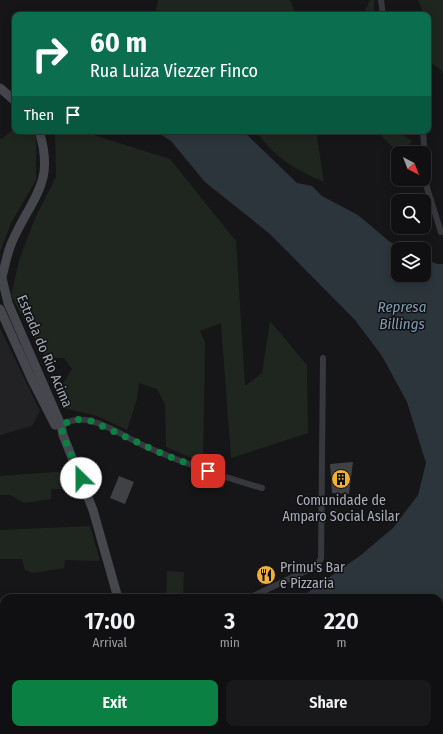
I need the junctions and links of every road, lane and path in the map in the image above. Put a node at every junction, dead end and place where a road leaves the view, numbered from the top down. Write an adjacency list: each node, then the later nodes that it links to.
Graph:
1 (381, 0): 2 (street)
2 (383, 12)
3 (0, 88): 4 (main road)
4 (12, 98)
5 (41, 134): 8 (main road, Estrada do Rio Acima)
6 (424, 134): 7 (street)
7 (441, 232)
8 (1, 281): 9 (main road, Estrada do Rio Acima)
9 (4, 304): 12 (main road, Estrada do Rio Acima)
10 (0, 309): 12 (main road, Estrada do Rio Acima)
11 (323, 358): 15 (street)
12 (60, 429): 13 (street); 14 (main road, Estrada do Rio Acima)
13 (262, 488)
14 (117, 594)
15 (257, 594)

